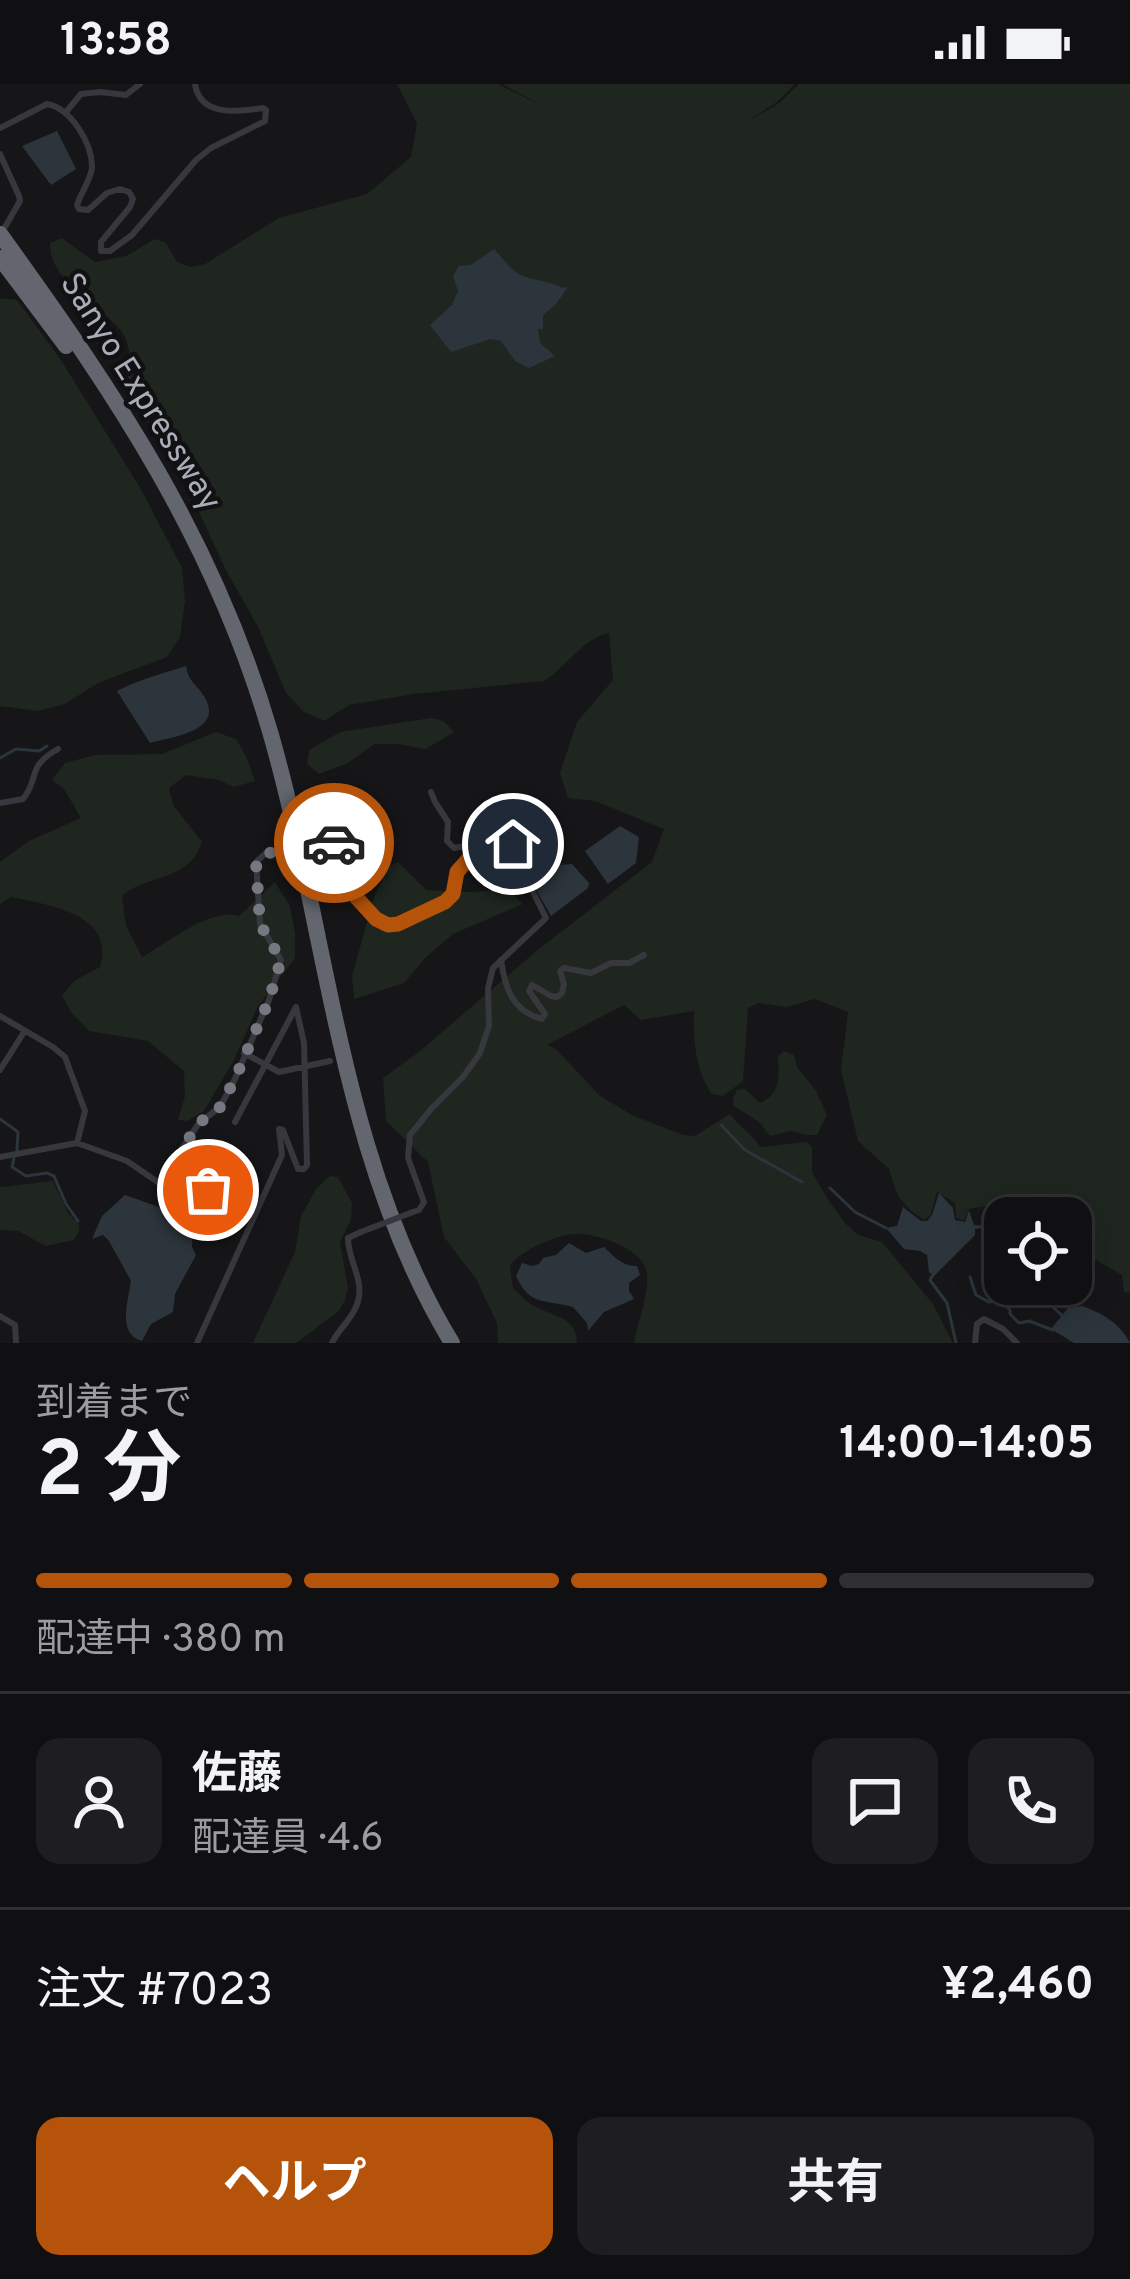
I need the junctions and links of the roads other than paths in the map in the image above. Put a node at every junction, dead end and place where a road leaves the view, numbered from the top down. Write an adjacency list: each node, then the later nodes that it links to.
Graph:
1 (140, 84): 3 (street)
2 (195, 84): 3 (street)
3 (66, 112): 4 (street)
4 (0, 128)
5 (0, 154): 6 (street)
6 (2, 231): 31 (highway, Sanyo Expressway)
7 (0, 258): 30 (highway, Sanyo Expressway)
8 (58, 749): 10 (street)
9 (431, 792): 11 (street)
10 (0, 803)
11 (484, 843): 13 (street); 16 (street, bridge)
12 (644, 955): 13 (street)
13 (501, 960): 29 (street, bridge)
14 (0, 1016): 15 (street)
15 (25, 1031): 20 (street); 22 (street)
16 (244, 1053): 18 (street); 24 (street)
17 (330, 1061): 19 (street)
18 (265, 1065): 19 (street); 19 (street); 21 (street)
19 (304, 1068): 25 (street)
20 (0, 1070)
21 (236, 1122)
22 (77, 1143): 23 (street); 24 (street)
23 (0, 1157)
24 (174, 1185): 25 (street)
25 (256, 1211): 28 (street)
26 (0, 1316): 27 (street)
27 (16, 1343)
28 (197, 1343)
29 (332, 1343)
30 (442, 1343)
31 (452, 1343)
32 (975, 1343): 33 (street)
33 (1017, 1343)

